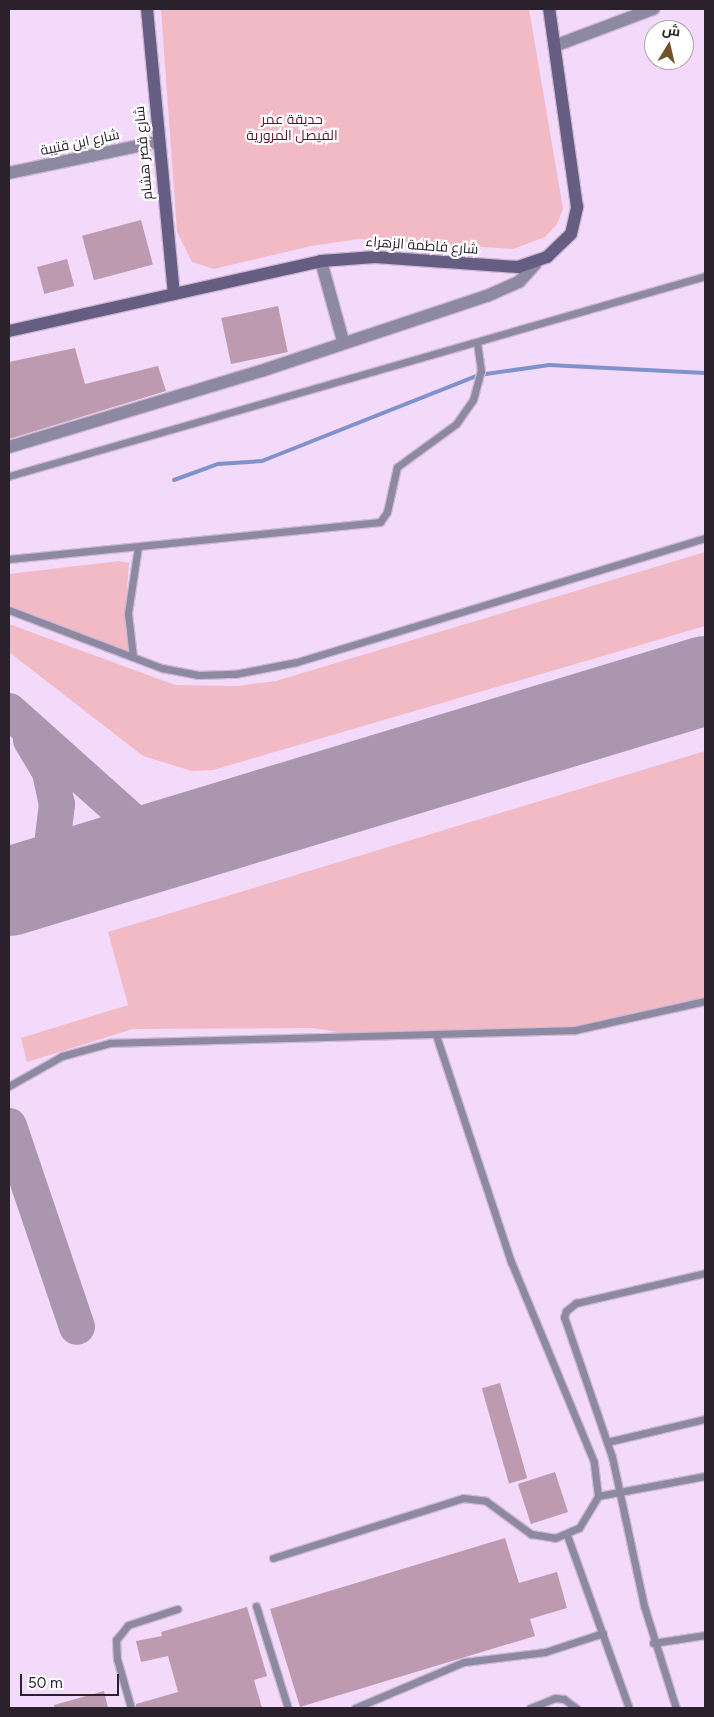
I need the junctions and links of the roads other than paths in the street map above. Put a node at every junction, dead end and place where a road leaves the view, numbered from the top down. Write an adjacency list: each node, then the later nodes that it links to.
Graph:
1 (147, 9): 5 (street, شارع قصر هشام)
2 (549, 9): 4 (street, شارع فاطمة الزهراء)
3 (653, 9): 4 (street)
4 (557, 45): 8 (street, شارع فاطمة الزهراء)
5 (158, 142): 6 (street, شارع ابن قتيبة); 10 (street, شارع قصر هشام)
6 (9, 173)
7 (321, 261): 8 (street, شارع فاطمة الزهراء); 10 (street, شارع فاطمة الزهراء); 12 (street)
8 (536, 263): 12 (street)
9 (705, 276): 13 (lane)
10 (174, 294): 11 (street, شارع فاطمة الزهراء)
11 (9, 331)
12 (343, 342): 14 (street)
13 (477, 342): 15 (lane); 17 (lane)
14 (9, 447)
15 (9, 476)
16 (705, 538): 20 (lane)
17 (138, 547): 18 (lane); 20 (lane)
18 (9, 560)
19 (9, 610): 20 (lane)
20 (133, 657)
21 (705, 1001): 22 (lane)
22 (436, 1034): 23 (lane); 29 (lane)
23 (9, 1086)
24 (705, 1274): 26 (lane)
25 (705, 1419): 26 (lane)
26 (607, 1442): 28 (lane)
27 (705, 1476): 28 (lane)
28 (621, 1492): 29 (lane); 36 (lane)
29 (598, 1496): 30 (lane)
30 (567, 1535): 31 (lane); 34 (lane)
31 (273, 1558)
32 (256, 1606): 38 (lane)
33 (177, 1609): 37 (lane)
34 (602, 1633): 39 (lane); 42 (lane)
35 (705, 1635): 36 (lane)
36 (653, 1642): 43 (lane)
37 (131, 1708)
38 (288, 1708)
39 (355, 1708)
40 (530, 1708): 41 (lane)
41 (576, 1708)
42 (629, 1708)
43 (676, 1708)

